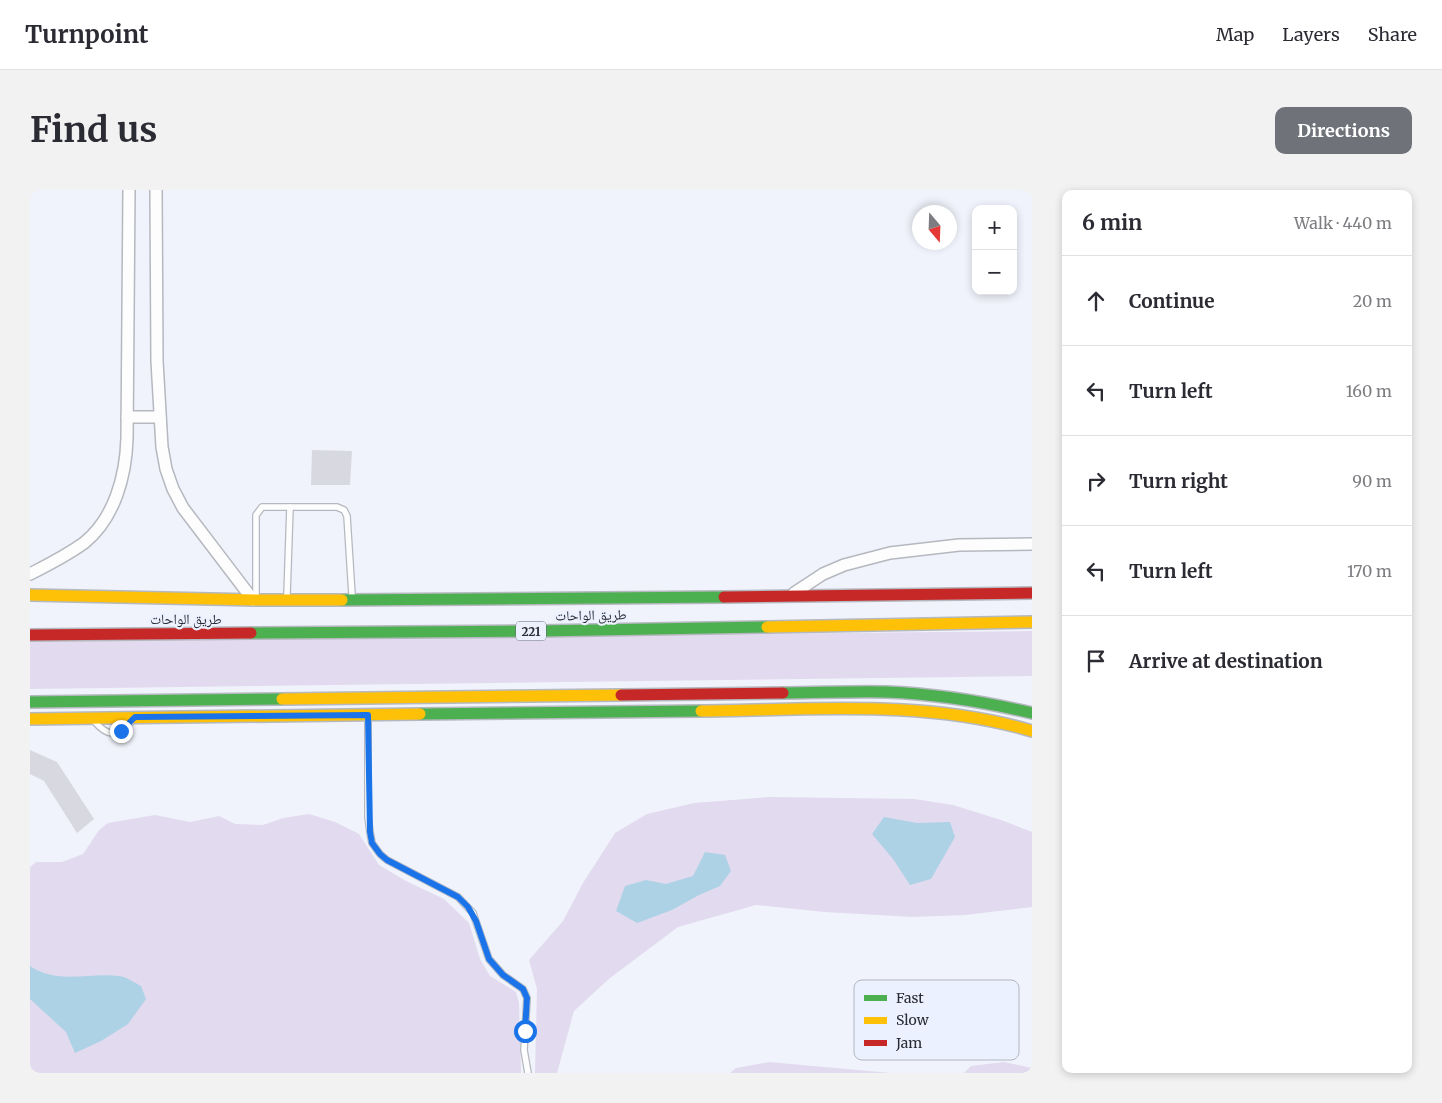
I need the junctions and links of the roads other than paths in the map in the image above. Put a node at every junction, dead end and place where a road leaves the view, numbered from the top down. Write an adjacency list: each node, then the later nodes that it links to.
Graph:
1 (129, 190): 3 (street)
2 (156, 190): 4 (street)
3 (127, 417): 4 (street); 7 (street)
4 (160, 417): 12 (street)
5 (290, 507): 11 (lane); 12 (lane); 13 (lane)
6 (1032, 544): 10 (street)
7 (30, 574)
8 (1032, 592): 10 (main road, طريق الواحات)
9 (30, 595): 12 (main road, طريق الواحات)
10 (788, 597): 11 (main road, طريق الواحات)
11 (352, 599): 13 (main road, طريق الواحات)
12 (254, 600): 13 (main road, طريق الواحات)
13 (287, 600)
14 (1032, 622): 15 (main road, طريق الواحات / 221)
15 (30, 636)
16 (641, 695): 17 (main road); 19 (main road); 20 (main road)
17 (205, 701): 18 (main road); 22 (main road)
18 (30, 702)
19 (642, 712): 21 (main road); 26 (main road)
20 (1032, 713)
21 (368, 715): 22 (main road); 27 (lane)
22 (205, 716): 23 (main road)
23 (135, 717): 25 (main road); 25 (lane)
24 (30, 718): 25 (main road)
25 (91, 718)
26 (1032, 731)
27 (528, 1073)

